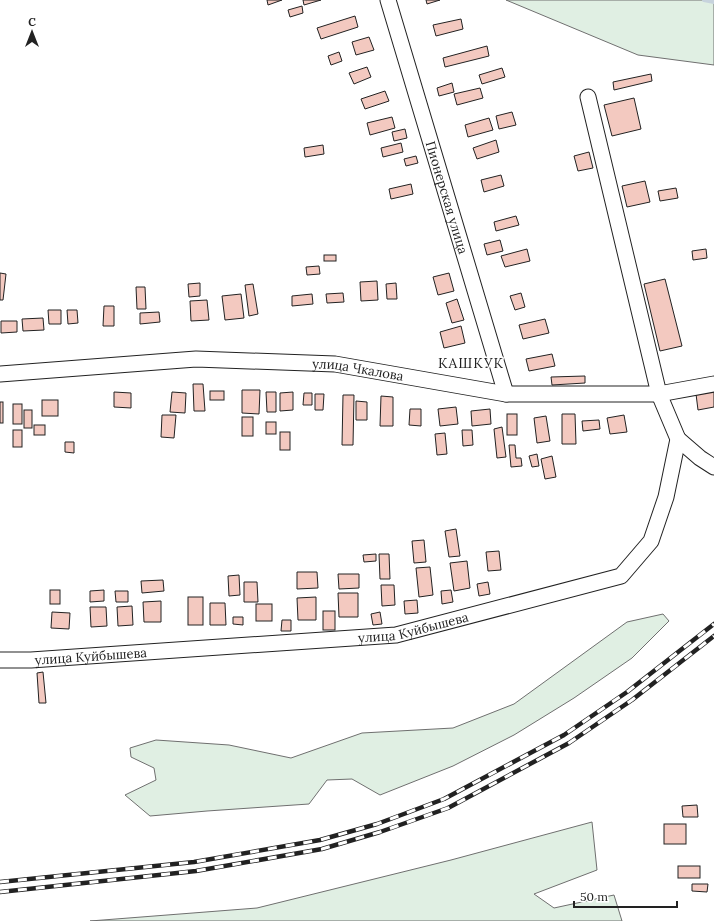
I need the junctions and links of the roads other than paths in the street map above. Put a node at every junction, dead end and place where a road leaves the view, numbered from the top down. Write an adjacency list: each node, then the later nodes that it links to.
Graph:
1 (388, 0): 5 (street, Пионерская улица)
2 (588, 97): 6 (street)
3 (0, 374): 5 (street, улица Чкалова)
4 (714, 384): 6 (street, улица Чкалова)
5 (506, 394): 6 (street, улица Чкалова)
6 (659, 394): 7 (street)
7 (678, 439): 8 (street); 9 (street, улица Куйбышева)
8 (714, 466)
9 (0, 660)

